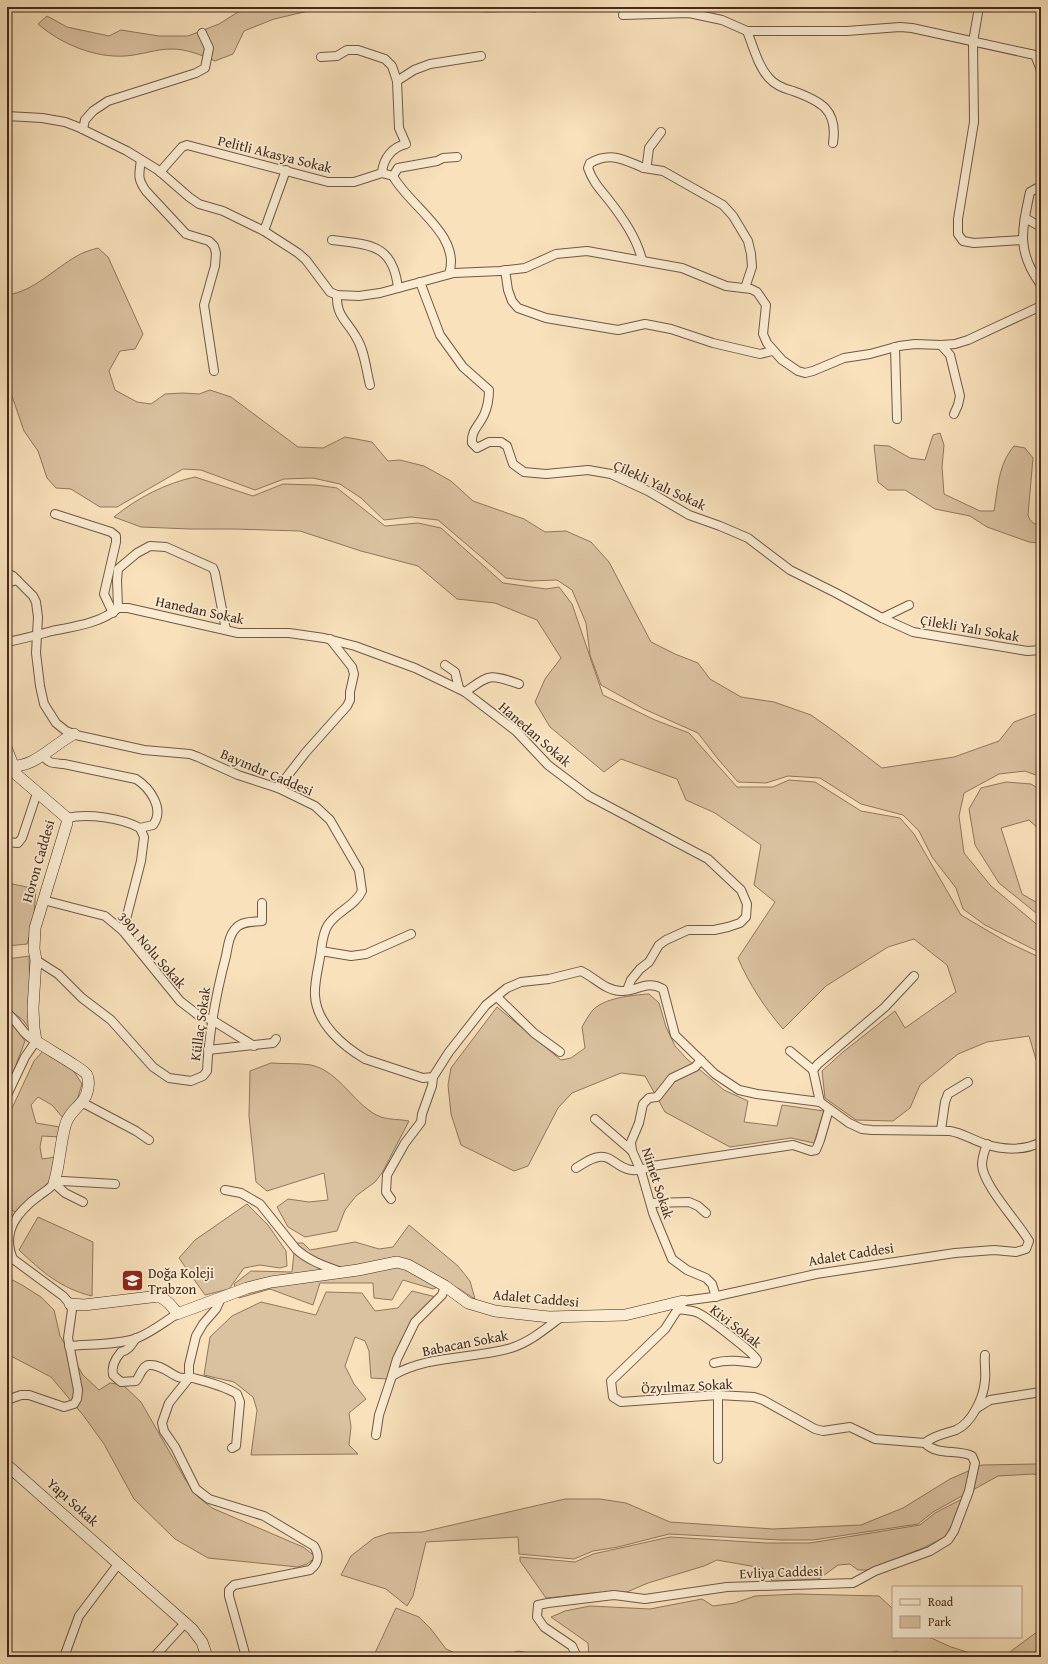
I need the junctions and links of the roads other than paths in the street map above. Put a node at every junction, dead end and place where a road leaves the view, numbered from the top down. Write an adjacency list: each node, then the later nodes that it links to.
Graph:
1 (979, 7): 5 (street)
2 (622, 15): 3 (street)
3 (747, 31): 5 (street); 13 (street)
4 (202, 33): 11 (street)
5 (973, 42): 8 (street); 26 (street)
6 (481, 56): 9 (street)
7 (321, 57): 9 (street)
8 (1041, 70)
9 (397, 81): 19 (street)
10 (7, 116): 11 (street)
11 (83, 129): 15 (street)
12 (661, 132): 16 (street)
13 (833, 143)
14 (457, 157): 20 (street)
15 (141, 160): 18 (street); 39 (street)
16 (644, 168): 27 (street); 33 (street)
17 (286, 170): 18 (street, Pelitli Akasya Sokak); 19 (street, Pelitli Akasya Sokak); 24 (street)
18 (160, 172): 24 (street)
19 (382, 173): 20 (street)
20 (393, 176): 29 (street)
21 (1041, 186): 22 (street)
22 (1025, 218): 23 (street); 26 (street)
23 (1041, 227)
24 (264, 231): 34 (street)
25 (332, 240): 32 (street)
26 (1022, 240): 31 (street)
27 (642, 260): 28 (street); 33 (street)
28 (505, 270): 29 (street); 38 (street)
29 (449, 274): 30 (street)
30 (420, 282): 32 (street); 49 (street, Çilekli Yalı Sokak)
31 (1041, 285)
32 (398, 288): 34 (street)
33 (745, 288): 38 (street)
34 (337, 295): 40 (street)
35 (1041, 306): 36 (street)
36 (941, 345): 37 (street); 41 (street)
37 (895, 347): 38 (street); 42 (street)
38 (772, 351)
39 (214, 371)
40 (370, 385)
41 (954, 414)
42 (897, 419)
43 (55, 514): 48 (street)
44 (7, 573): 45 (street, Bayındır Caddesi)
45 (17, 580): 46 (street); 51 (street, Bayındır Caddesi)
46 (7, 583)
47 (909, 605): 49 (street)
48 (116, 611): 50 (street, Hanedan Sokak); 50 (street); 51 (street)
49 (882, 618): 54 (street, Çilekli Yalı Sokak)
50 (226, 630): 52 (street, Hanedan Sokak)
51 (37, 636): 53 (street); 58 (street, Bayındır Caddesi)
52 (330, 639): 57 (street, Hanedan Sokak); 62 (street)
53 (7, 642)
54 (1041, 650)
55 (445, 665): 57 (street)
56 (518, 684): 57 (street)
57 (462, 690): 74 (street, Hanedan Sokak)
58 (74, 734): 60 (street); 62 (street, Bayındır Caddesi)
59 (7, 750): 61 (street, Horon Caddesi)
60 (43, 755): 61 (street); 65 (street)
61 (10, 767): 63 (street, Horon Caddesi)
62 (278, 788): 71 (street, Bayındır Caddesi)
63 (37, 793): 64 (street, Horon Caddesi); 66 (street)
64 (67, 818): 65 (street); 67 (street, Horon Caddesi)
65 (140, 828): 69 (street)
66 (7, 842)
67 (43, 900): 69 (street, 3901 Nolu Sokak); 72 (street, Horon Caddesi)
68 (262, 903): 77 (street, Küllaç Sokak)
69 (123, 931): 77 (street, 3901 Nolu Sokak)
70 (411, 934): 71 (street)
71 (321, 951): 86 (street, Bayındır Caddesi)
72 (36, 960): 79 (street, Horon Caddesi); 81 (street, Küllaç Sokak)
73 (914, 976): 85 (street)
74 (627, 990): 75 (street); 84 (street)
75 (497, 997): 83 (street); 86 (street)
76 (7, 1013): 79 (street)
77 (212, 1020): 80 (street, 3901 Nolu Sokak); 81 (street, Küllaç Sokak)
78 (276, 1039): 80 (street)
79 (36, 1042): 88 (street); 90 (street)
80 (254, 1046): 81 (street)
81 (208, 1050)
82 (790, 1051): 85 (street)
83 (560, 1052)
84 (701, 1060): 89 (street); 97 (street, Nimet Sokak)
85 (813, 1070): 89 (street)
86 (433, 1077): 103 (street)
87 (968, 1082): 93 (street)
88 (7, 1095)
89 (820, 1102): 91 (street)
90 (80, 1103): 94 (street); 100 (street)
91 (829, 1109): 93 (street); 99 (street)
92 (595, 1119): 97 (street)
93 (942, 1130): 96 (street)
94 (149, 1140)
95 (1041, 1142): 96 (street)
96 (987, 1144): 109 (street, Adalet Caddesi)
97 (632, 1151): 99 (street, Nimet Sokak)
98 (576, 1168): 99 (street)
99 (641, 1171): 105 (street, Nimet Sokak)
100 (54, 1183): 101 (street); 104 (street); 111 (street)
101 (115, 1184)
102 (225, 1190): 107 (street)
103 (391, 1199)
104 (83, 1202)
105 (651, 1203): 106 (street); 109 (street, Nimet Sokak)
106 (706, 1213)
107 (342, 1272): 108 (street, Adalet Caddesi); 110 (street, Adalet Caddesi)
108 (445, 1286): 114 (street, Adalet Caddesi); 119 (street, Babacan Sokak)
109 (716, 1297): 112 (street, Adalet Caddesi)
110 (221, 1298): 113 (street, Adalet Caddesi); 120 (street)
111 (70, 1304): 113 (street); 116 (street)
112 (680, 1305): 114 (street, Adalet Caddesi); 118 (street, Kivi Sokak); 122 (street, Özyılmaz Sokak)
113 (177, 1314): 115 (street)
114 (560, 1317): 119 (street, Babacan Sokak)
115 (136, 1338): 116 (street); 120 (street)
116 (69, 1346): 123 (street)
117 (985, 1355): 124 (street)
118 (714, 1364)
119 (392, 1376): 125 (street, Babacan Sokak)
120 (189, 1378): 127 (street); 135 (street)
121 (1041, 1392): 124 (street)
122 (718, 1395): 126 (street, Özyılmaz Sokak); 128 (street)
123 (7, 1400)
124 (974, 1410): 126 (street)
125 (376, 1435)
126 (925, 1444): 136 (street, Evliya Caddesi)
127 (232, 1448)
128 (718, 1459)
129 (7, 1464): 130 (street, Yapı Sokak)
130 (119, 1563): 131 (street, Yapı Sokak); 132 (street)
131 (185, 1624): 133 (street); 134 (street, Yapı Sokak)
132 (64, 1657)
133 (154, 1657)
134 (207, 1657)
135 (246, 1657)
136 (578, 1657)

